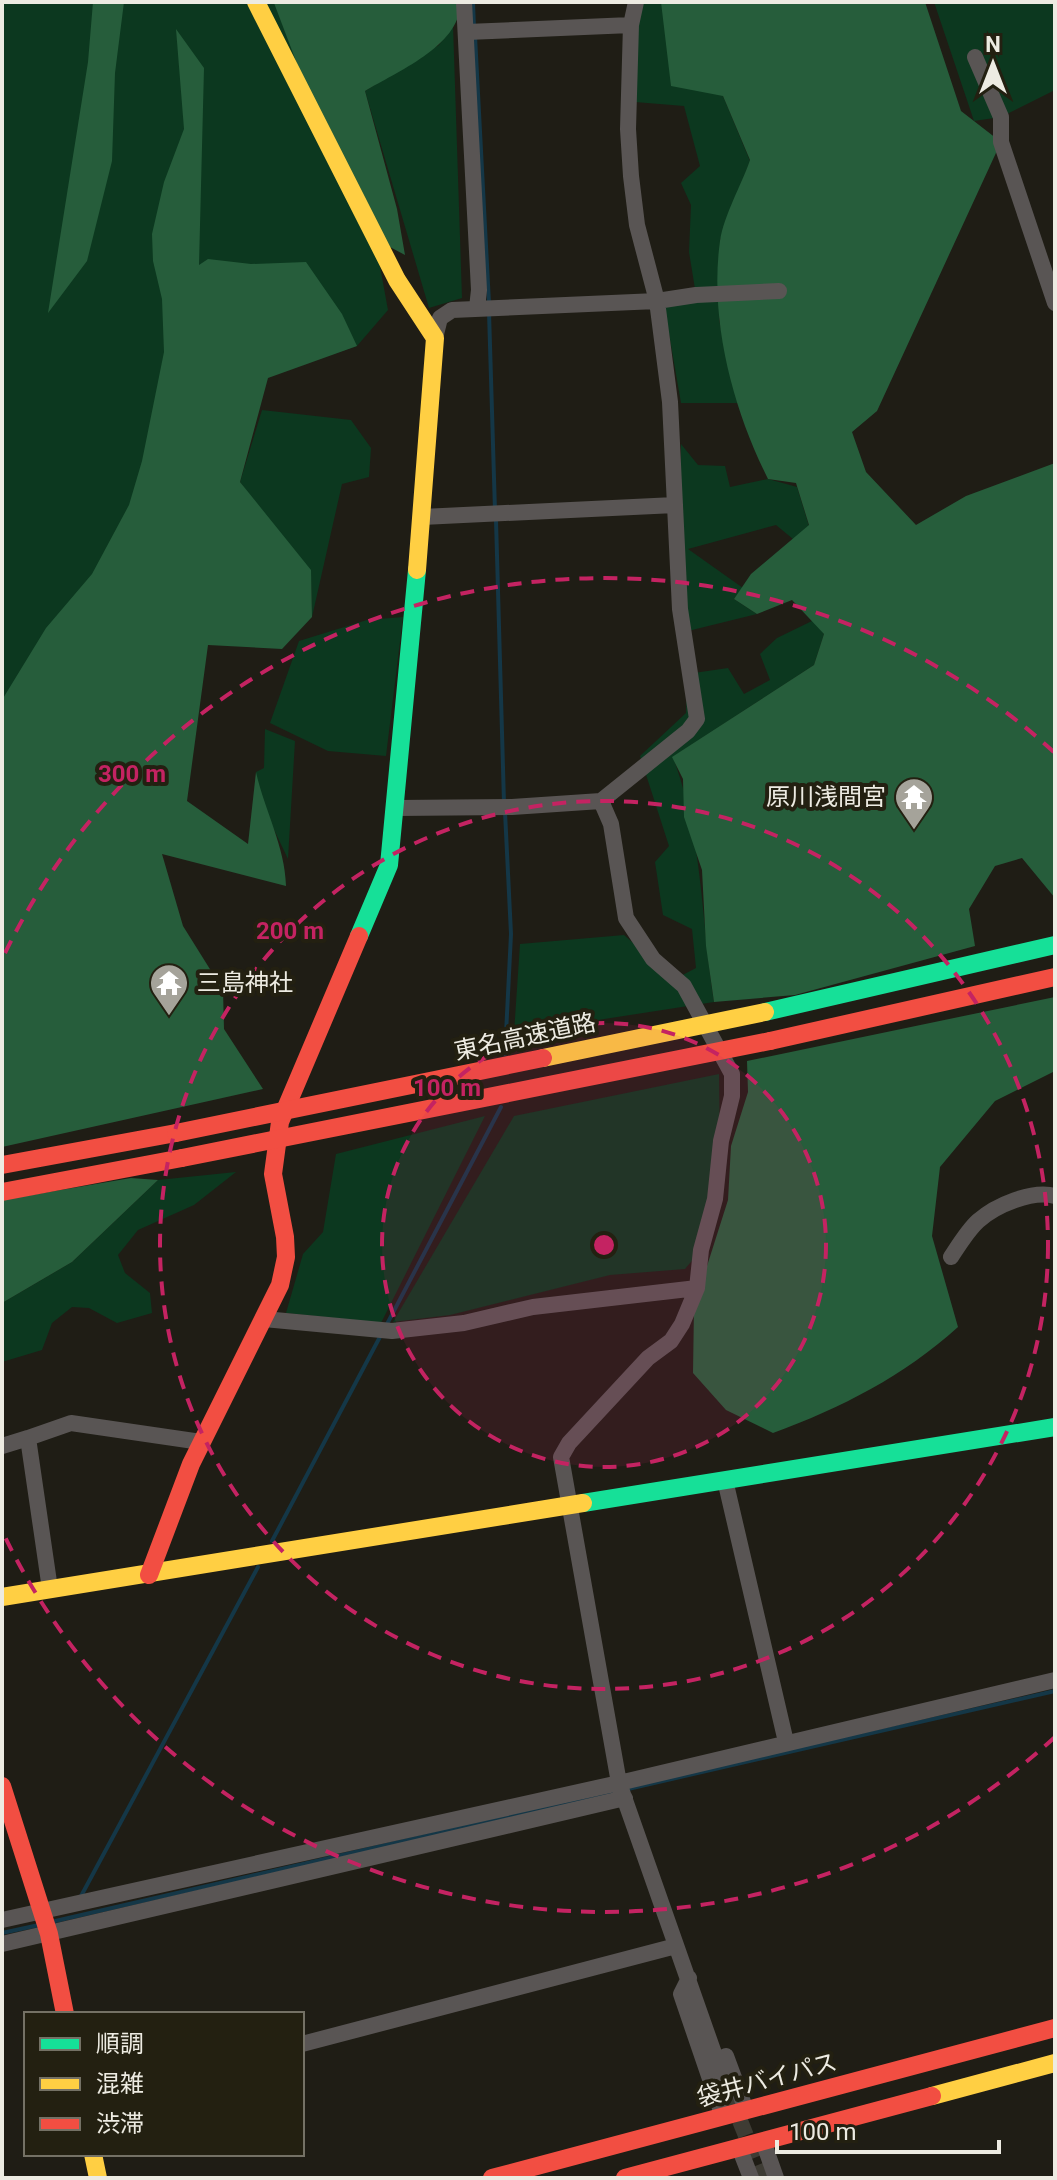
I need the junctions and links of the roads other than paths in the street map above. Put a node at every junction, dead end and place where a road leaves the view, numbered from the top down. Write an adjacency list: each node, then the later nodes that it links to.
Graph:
1 (256, 2): 11 (main road)
2 (464, 2): 5 (street)
3 (636, 2): 4 (street)
4 (631, 25): 5 (street); 8 (street)
5 (473, 32): 10 (street)
6 (975, 57): 9 (street)
7 (779, 291): 8 (street)
8 (657, 301): 10 (street); 12 (street)
9 (1055, 303)
10 (485, 309): 11 (street)
11 (435, 338): 13 (main road)
12 (675, 505): 13 (street); 14 (street)
13 (422, 517): 15 (main road)
14 (601, 801): 15 (street); 22 (street)
15 (396, 808): 23 (main road)
16 (1055, 945): 18 (main road, 東名高速道路, bridge)
17 (1055, 977): 19 (main road, bridge)
18 (2, 1165)
19 (2, 1192)
20 (1055, 1196): 21 (street)
21 (951, 1257)
22 (697, 1288): 23 (street); 29 (street)
23 (264, 1319): 26 (main road)
24 (1055, 1427): 28 (main road)
25 (28, 1438): 26 (street); 27 (street); 31 (street)
26 (201, 1442): 30 (main road)
27 (2, 1446)
28 (725, 1480): 29 (main road); 34 (street)
29 (570, 1505): 30 (main road); 36 (street)
30 (149, 1575): 31 (main road)
31 (50, 1589): 32 (main road)
32 (2, 1597)
33 (1055, 1680): 34 (street)
34 (786, 1742): 36 (street)
35 (2, 1786): 38 (main road)
36 (622, 1790): 38 (street); 38 (street); 40 (street)
37 (2, 1920): 38 (street)
38 (45, 1922): 39 (street); 42 (main road)
39 (2, 1944)
40 (676, 1946): 41 (street); 44 (street)
41 (687, 1977): 46 (street); 47 (street); 48 (street)
42 (65, 2012)
43 (1055, 2028): 47 (main road, 袋井バイパス)
44 (304, 2043)
45 (1055, 2063): 49 (main road)
46 (722, 2076)
47 (746, 2110): 48 (main road, 袋井バイパス)
48 (723, 2117): 53 (main road, 袋井バイパス)
49 (763, 2141): 50 (main road); 56 (street)
50 (739, 2147): 54 (main road); 55 (street)
51 (93, 2156): 52 (main road)
52 (98, 2178)
53 (492, 2178)
54 (625, 2178)
55 (751, 2178)
56 (776, 2178)

